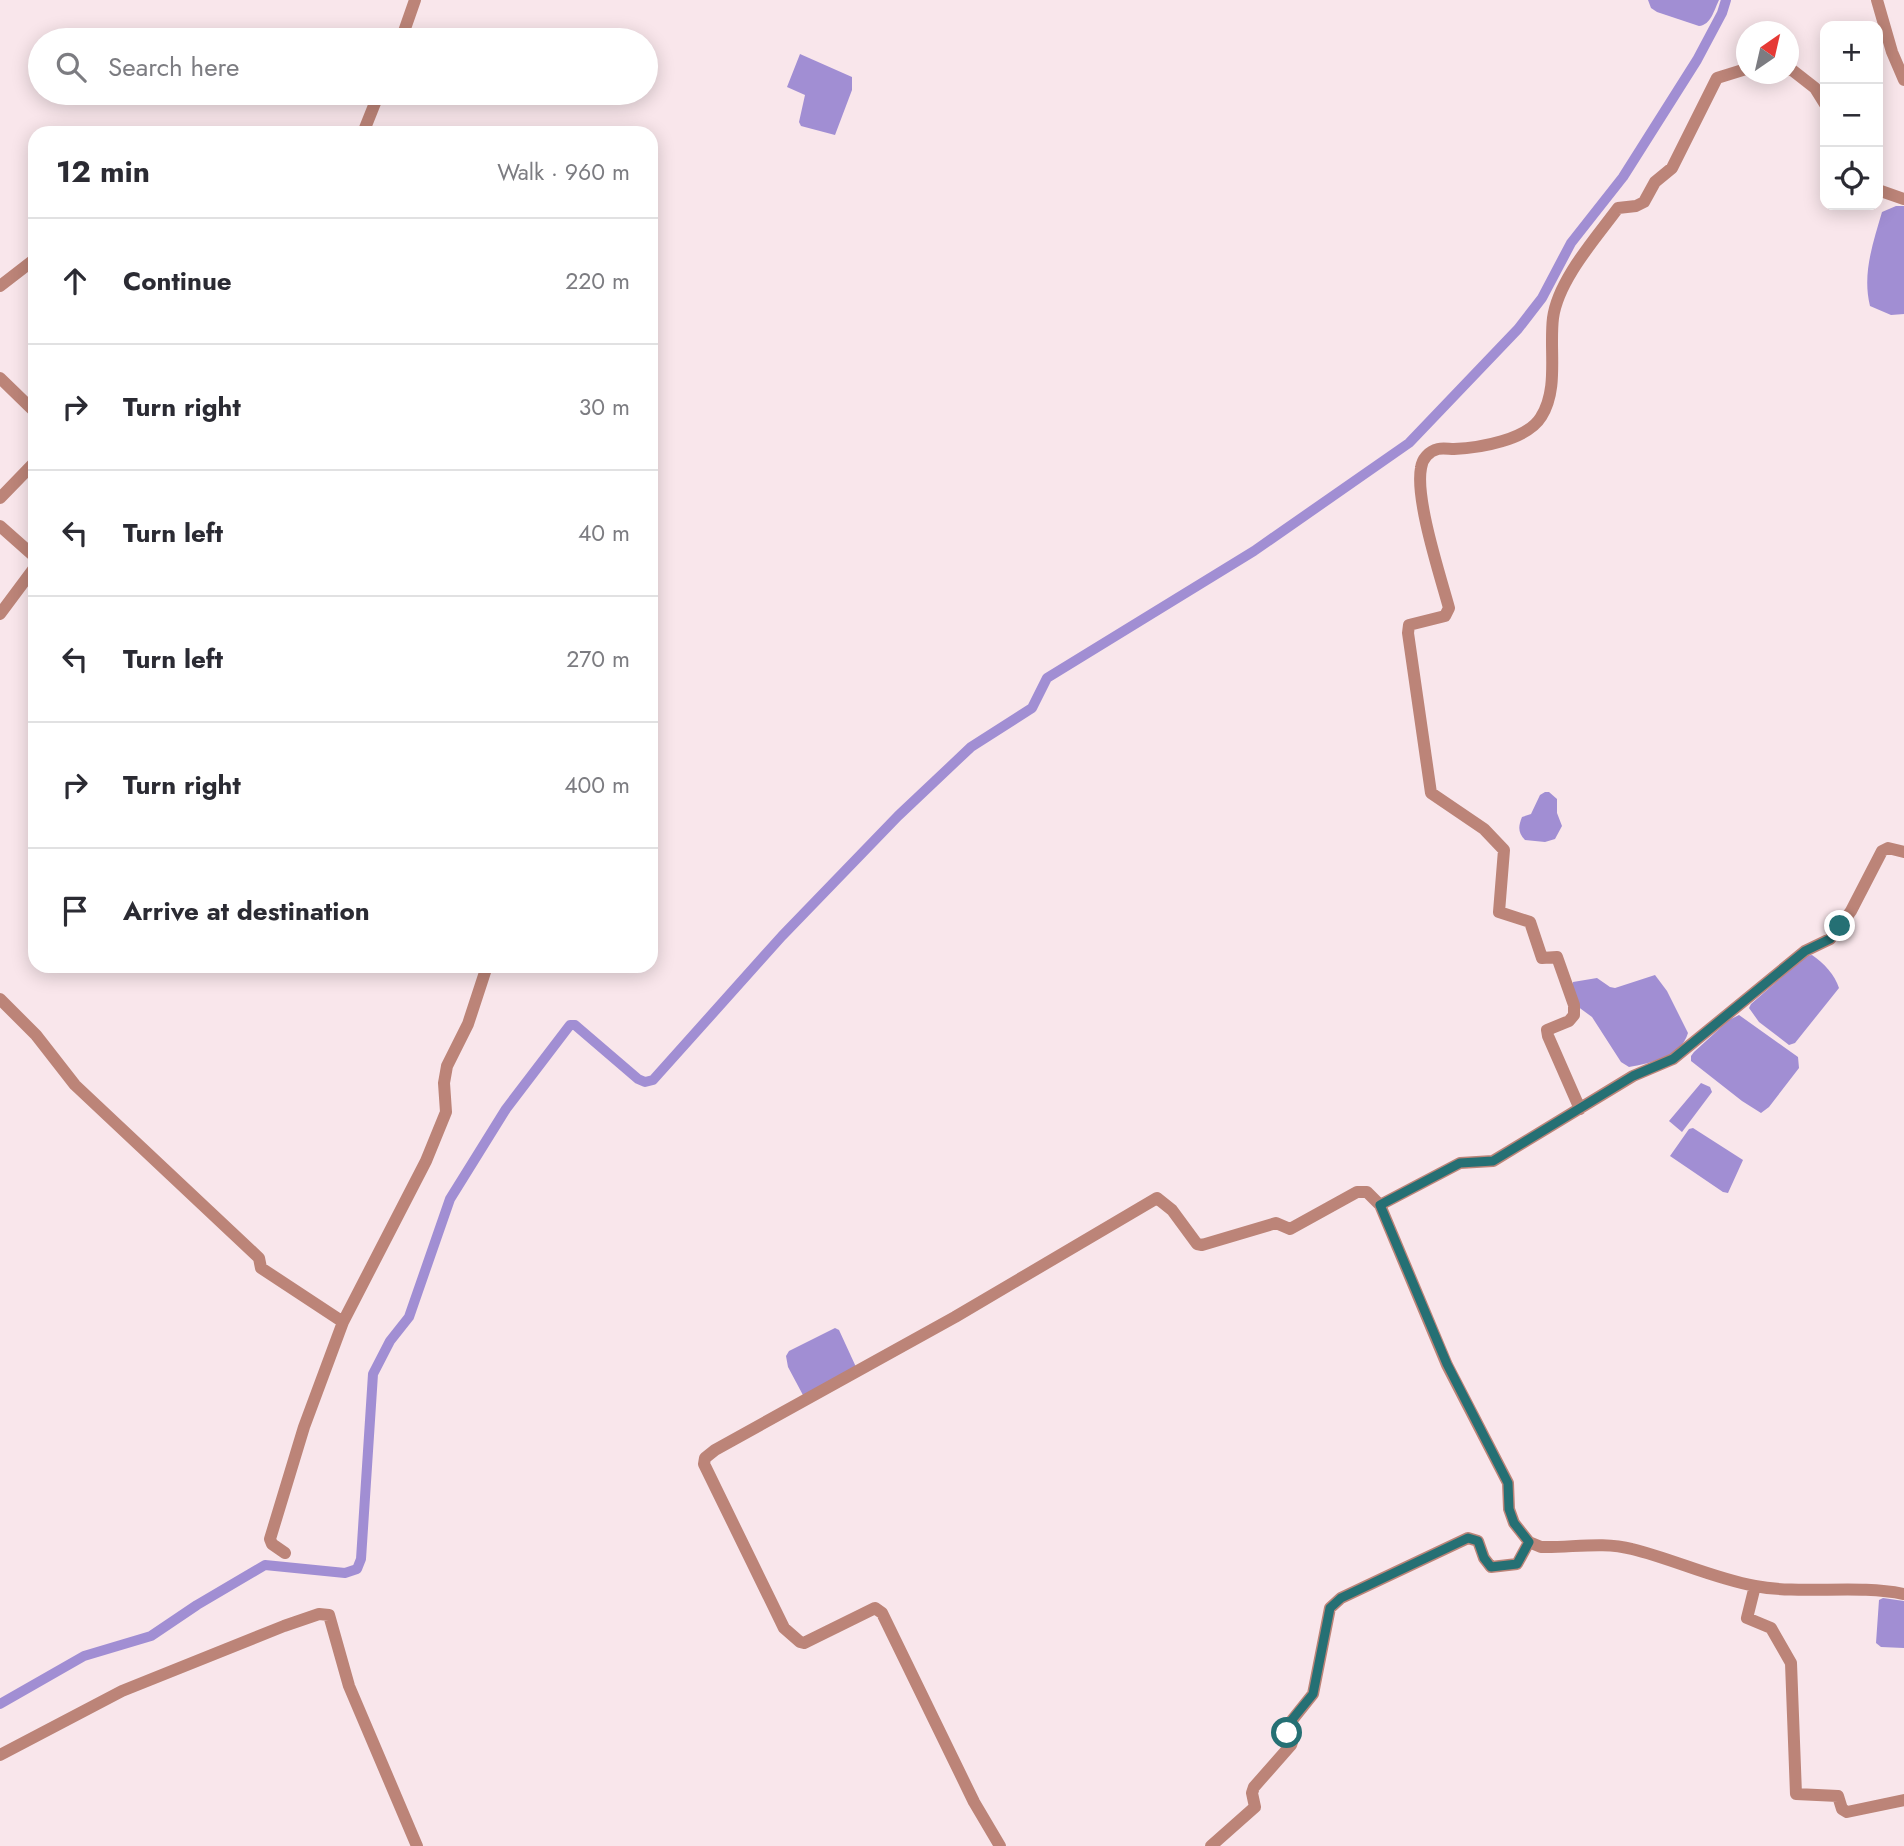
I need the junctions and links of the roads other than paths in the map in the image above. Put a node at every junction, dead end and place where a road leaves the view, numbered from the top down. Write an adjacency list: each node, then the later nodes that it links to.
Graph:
1 (415, 0): 3 (street)
2 (1877, 0): 6 (street)
3 (405, 28)
4 (1736, 72): 25 (street)
5 (1799, 75): 7 (street)
6 (1904, 80)
7 (1820, 96)
8 (374, 105): 9 (street)
9 (366, 126)
10 (1883, 192): 11 (street)
11 (1904, 199)
12 (28, 264): 13 (street)
13 (0, 286)
14 (0, 379): 15 (street)
15 (28, 405)
16 (28, 468): 17 (street)
17 (0, 498)
18 (0, 526): 19 (street)
19 (28, 551)
20 (28, 576): 21 (street)
21 (0, 614)
22 (1904, 852): 25 (street)
23 (485, 973): 27 (street)
24 (0, 999): 27 (street)
25 (1580, 1109): 26 (street)
26 (1380, 1205): 28 (street); 35 (street)
27 (343, 1322): 29 (street)
28 (1529, 1542): 30 (street); 36 (street)
29 (285, 1553)
30 (1755, 1586): 31 (street); 33 (street)
31 (1904, 1594)
32 (0, 1755): 34 (street)
33 (1904, 1800)
34 (417, 1846)
35 (1000, 1846)
36 (1212, 1846)

